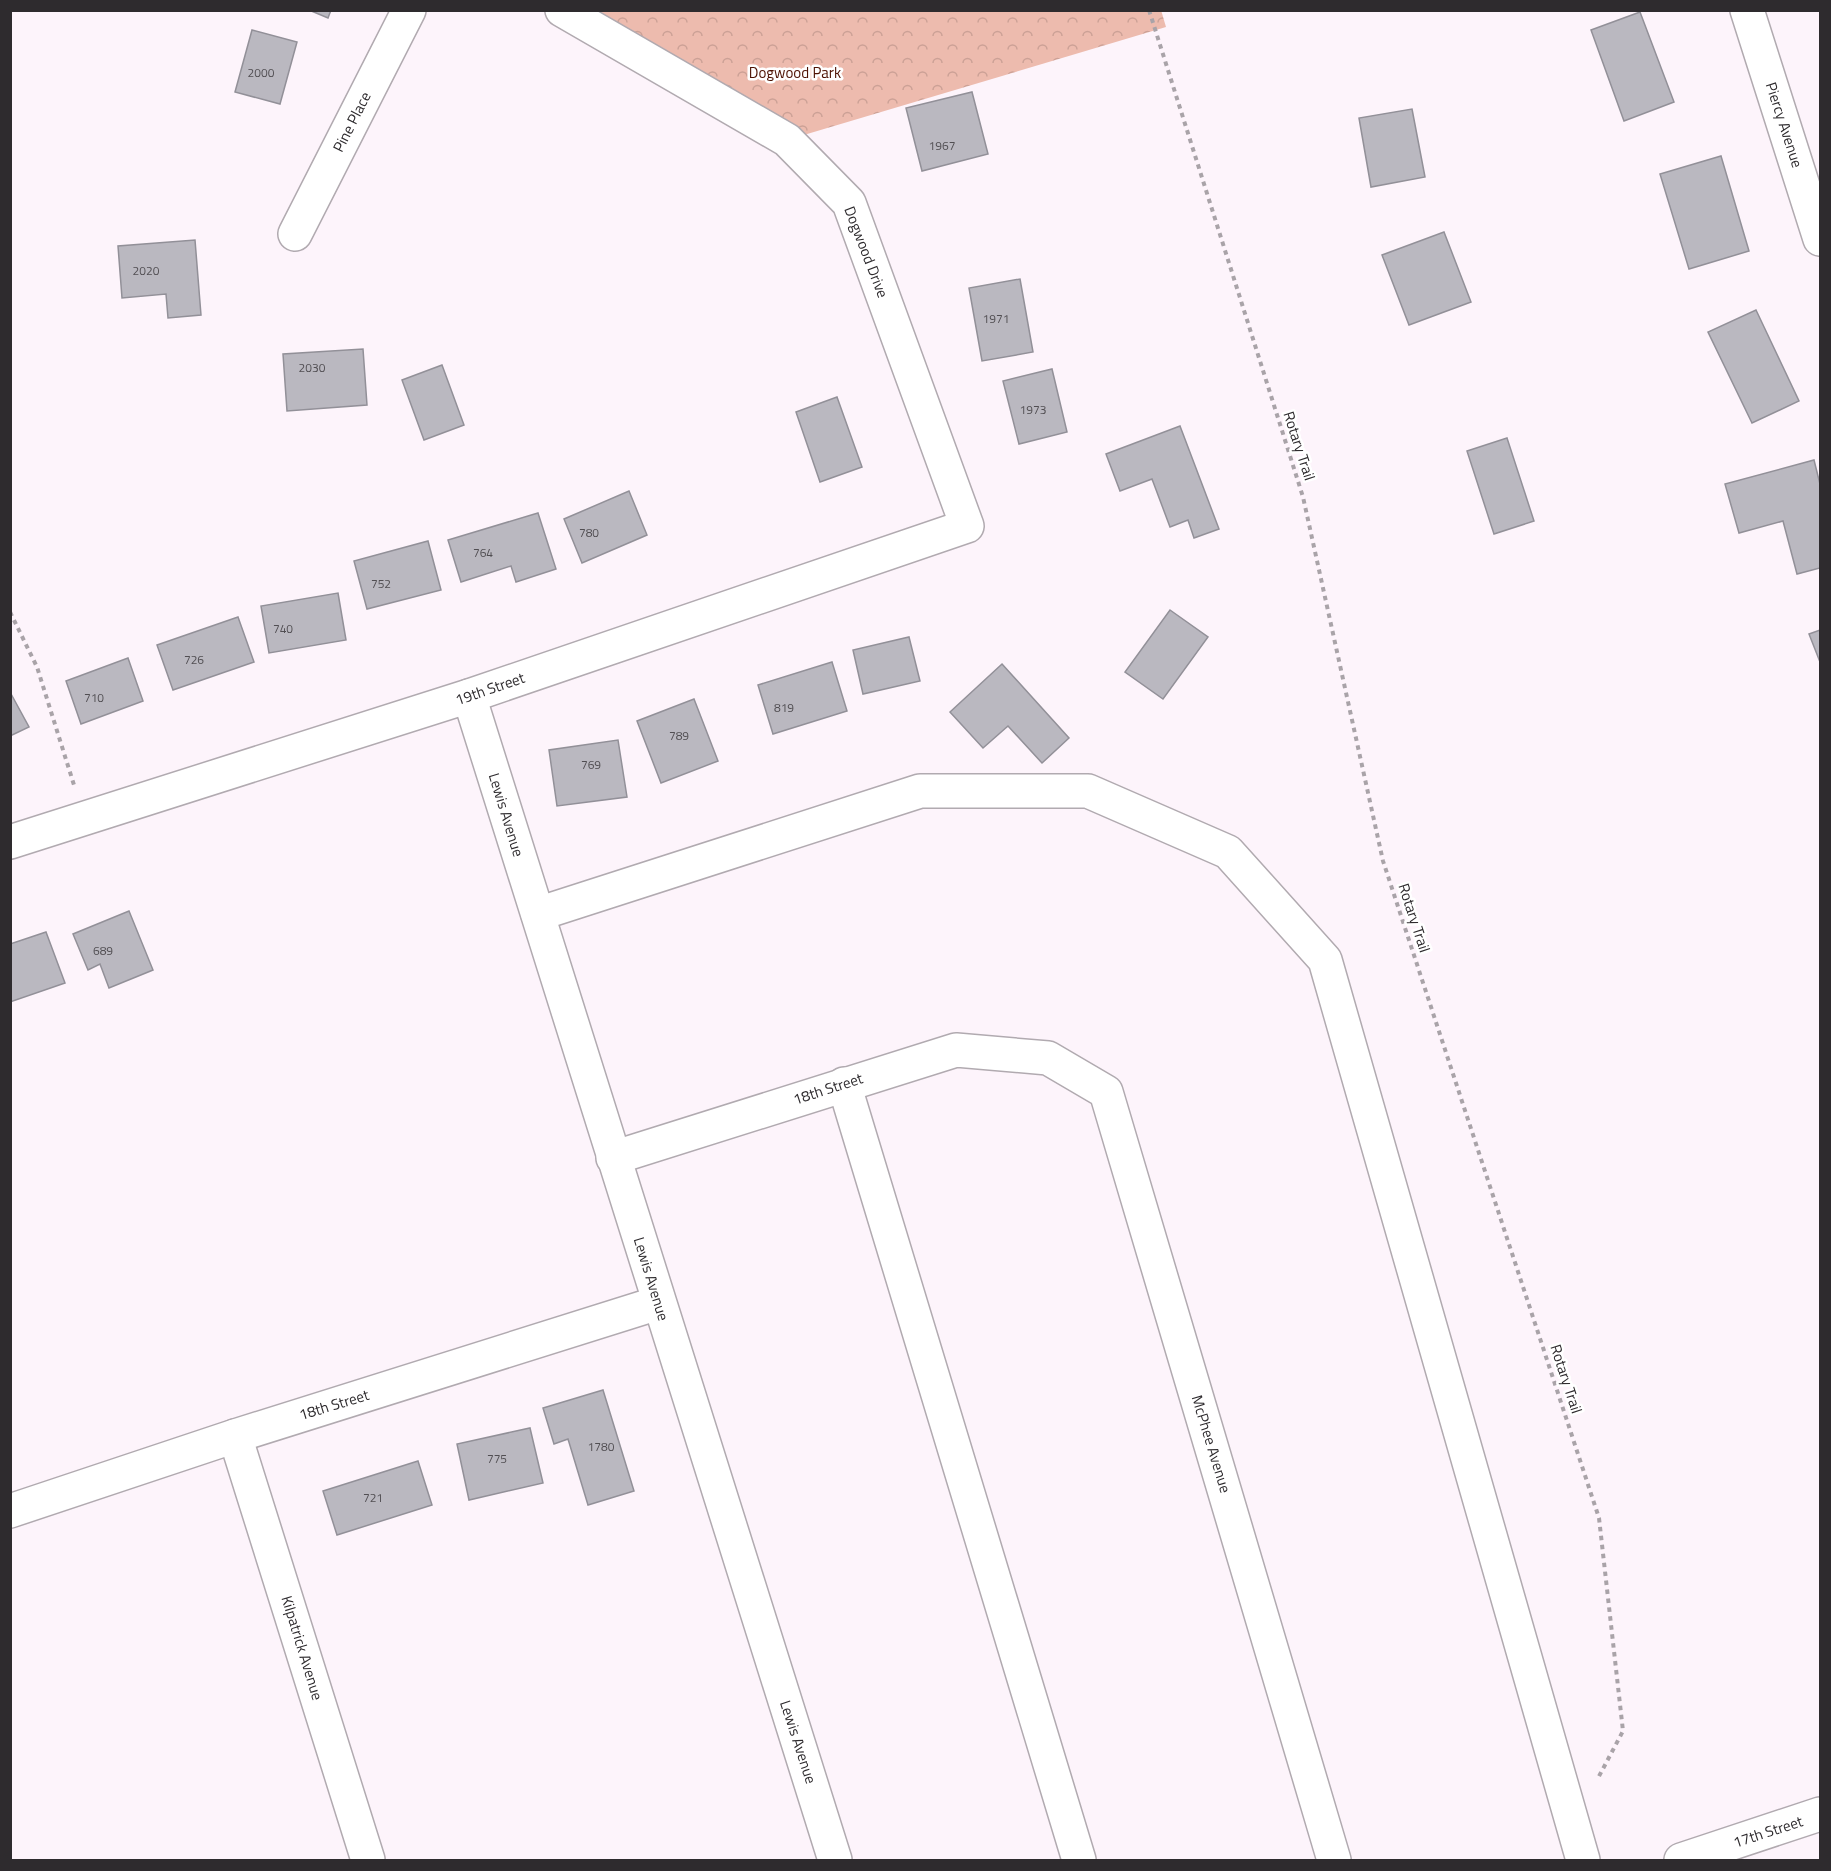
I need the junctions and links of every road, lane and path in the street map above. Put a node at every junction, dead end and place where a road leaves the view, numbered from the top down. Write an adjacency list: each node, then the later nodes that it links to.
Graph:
1 (410, 10): 5 (street, Pine Place)
2 (562, 10): 7 (street, Dogwood Drive)
3 (1149, 10): 20 (path, Rotary Trail)
4 (1747, 10): 6 (street, Piercy Avenue)
5 (294, 234)
6 (1821, 239)
7 (967, 526): 9 (street, 19th Street)
8 (10, 612): 10 (path)
9 (469, 696): 10 (street, 19th Street); 12 (street, Lewis Avenue)
10 (84, 818): 11 (street, 19th Street)
11 (10, 842)
12 (538, 914): 15 (street, Lewis Avenue); 20 (street)
13 (1048, 1058): 14 (street, 18th Street); 24 (street, McPhee Avenue)
14 (844, 1084): 15 (street, 18th Street); 23 (street)
15 (613, 1158): 16 (street, Lewis Avenue)
16 (658, 1303): 17 (street, 18th Street); 22 (street, Lewis Avenue)
17 (235, 1436): 18 (street, 18th Street); 21 (street, Kilpatrick Avenue)
18 (10, 1511)
19 (1821, 1814): 26 (street, 17th Street)
20 (1574, 1823): 25 (street)
21 (368, 1860)
22 (836, 1860)
23 (1079, 1860)
24 (1334, 1860)
25 (1583, 1860)
26 (1681, 1860)

